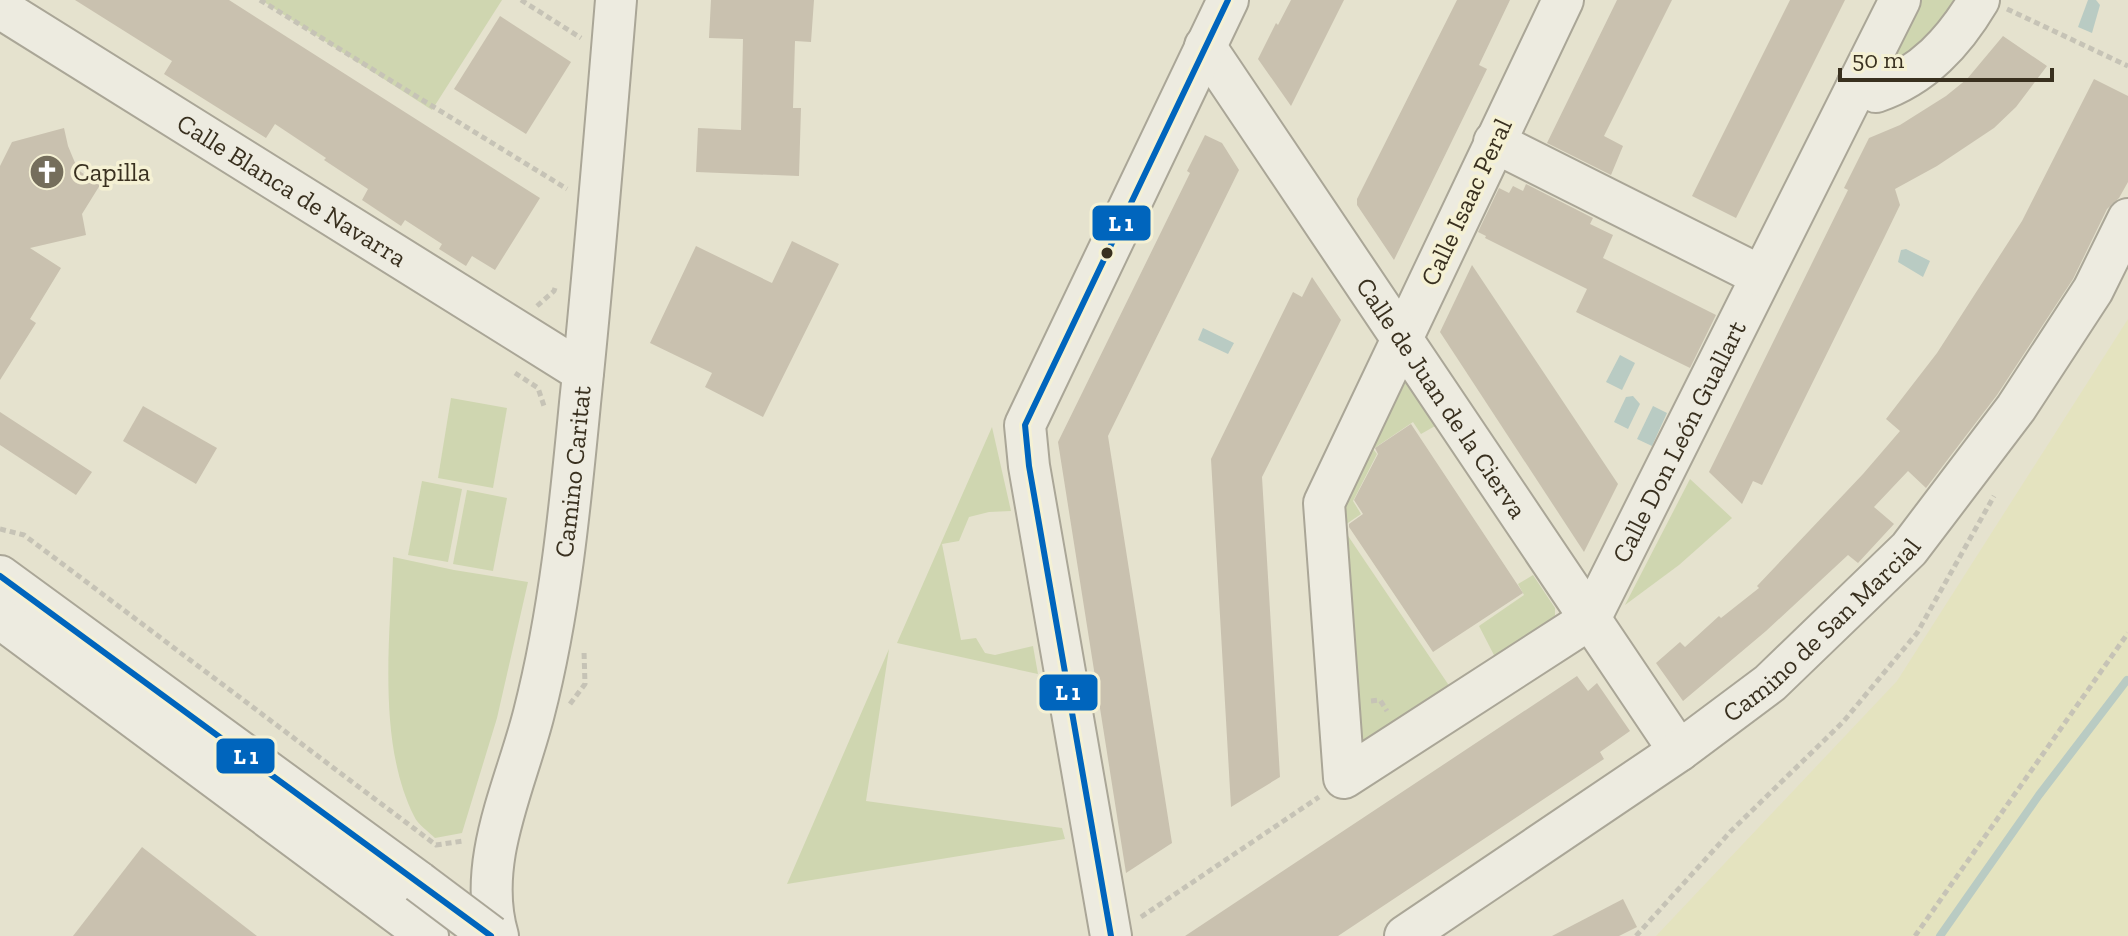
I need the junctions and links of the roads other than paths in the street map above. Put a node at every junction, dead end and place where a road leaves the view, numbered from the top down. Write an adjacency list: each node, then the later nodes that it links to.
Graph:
1 (616, 0): 13 (street, Camino Caritat)
2 (1228, 0): 7 (street)
3 (1563, 0): 9 (street, Calle Isaac Peral)
4 (1900, 0): 8 (street, Calle Don León Guallart)
5 (1992, 4): 8 (street)
6 (0, 8): 13 (street, Calle Blanca de Navarra)
7 (1205, 46): 12 (street, Calle de Juan de la Cierva); 18 (street)
8 (1858, 83): 11 (street, Calle Don León Guallart)
9 (1494, 142): 11 (street); 12 (street, Calle Isaac Peral)
10 (2128, 219): 17 (street, Camino de San Marcial)
11 (1761, 276): 16 (street, Calle Don León Guallart)
12 (1401, 339): 16 (street, Calle de Juan de la Cierva); 16 (street, Calle Isaac Peral)
13 (583, 372): 21 (street, Camino Caritat)
14 (0, 576): 20 (street, bridge)
15 (0, 618): 19 (street)
16 (1590, 619): 17 (street, Calle de Juan de la Cierva)
17 (1679, 751): 22 (street, Camino de San Marcial)
18 (1121, 930)
19 (428, 936)
20 (491, 936)
21 (498, 936)
22 (1405, 936)

